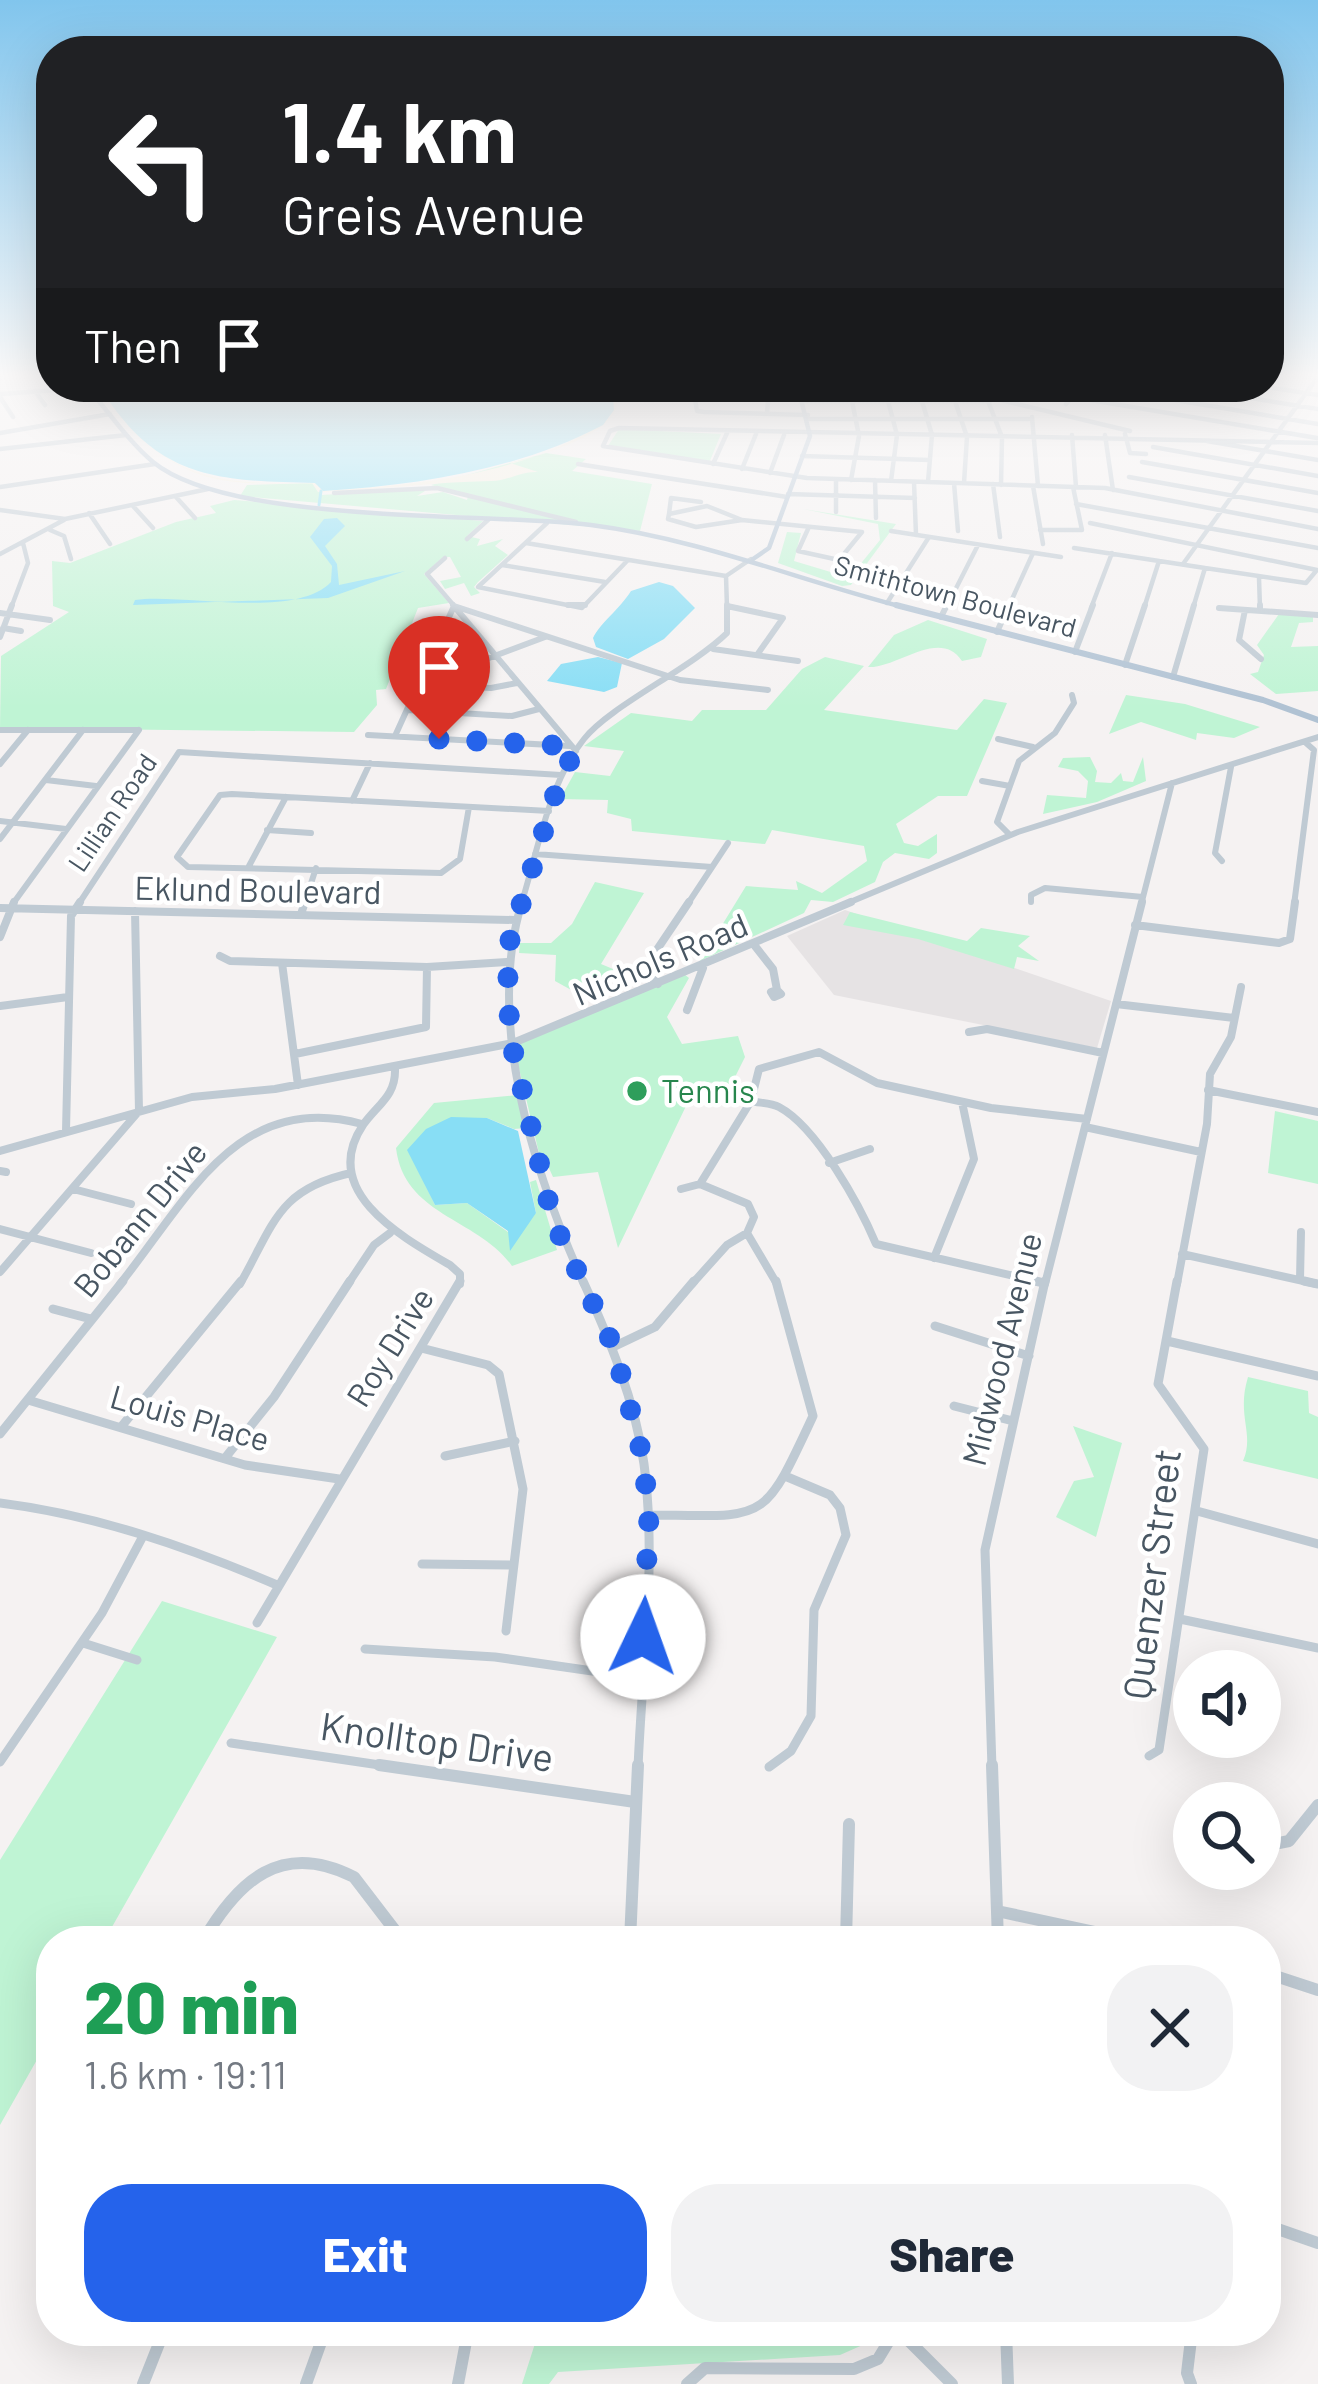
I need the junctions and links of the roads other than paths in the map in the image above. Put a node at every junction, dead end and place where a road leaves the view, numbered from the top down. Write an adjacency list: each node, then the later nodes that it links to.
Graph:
1 (200, 485): 16 (main road, Smithtown Boulevard)
2 (717, 485): 22 (street)
3 (792, 485): 22 (main road)
4 (836, 485): 23 (street)
5 (875, 485): 24 (street)
6 (914, 485): 25 (street)
7 (954, 485): 52 (street)
8 (997, 485): 55 (street)
9 (1007, 485): 14 (street)
10 (1112, 485): 17 (street)
11 (1180, 485): 20 (street)
12 (1240, 485): 20 (street)
13 (1274, 485): 19 (street)
14 (1036, 486): 15 (street); 50 (street)
15 (1074, 487): 17 (street); 26 (street)
16 (208, 489): 21 (street); 38 (main road, Smithtown Boulevard)
17 (1113, 490): 30 (street)
18 (334, 493): 43 (street)
19 (1318, 493)
20 (1233, 495): 30 (street); 31 (street)
21 (175, 496): 28 (street); 35 (street)
22 (788, 496): 23 (street); 42 (main road)
23 (836, 496): 24 (street); 32 (street)
24 (875, 497): 25 (street); 36 (street)
25 (915, 499): 53 (street)
26 (1076, 503): 44 (street); 50 (street)
27 (711, 504): 34 (street); 34 (street); 39 (street)
28 (132, 505): 33 (street); 45 (street)
29 (0, 510): 37 (street)
30 (1222, 511): 44 (street); 48 (street)
31 (1318, 511)
32 (836, 512)
33 (89, 513): 37 (street); 60 (street)
34 (669, 514): 46 (street)
35 (195, 518)
36 (876, 518)
37 (65, 519): 49 (street)
38 (489, 519): 41 (main road, Smithtown Boulevard); 56 (street)
39 (742, 520): 42 (street); 46 (street)
40 (1090, 523): 62 (street)
41 (547, 524): 43 (main road, Smithtown Boulevard); 59 (street)
42 (777, 524): 47 (street); 72 (main road)
43 (590, 525): 57 (main road, Smithtown Boulevard)
44 (1210, 527): 62 (street); 65 (street)
45 (153, 528)
46 (694, 529): 57 (street)
47 (808, 529): 47 (street)
48 (1318, 529)
49 (49, 530): 58 (street); 71 (street)
50 (1040, 530): 61 (street)
51 (891, 531): 53 (street)
52 (958, 531)
53 (916, 535): 54 (street)
54 (928, 537): 63 (street); 81 (street)
55 (1000, 537)
56 (467, 539)
57 (691, 542): 72 (main road, Smithtown Boulevard)
58 (23, 543): 67 (street); 87 (street)
59 (526, 543): 73 (street); 75 (street)
60 (110, 544)
61 (1042, 544)
62 (1198, 544): 76 (street); 79 (street)
63 (978, 545): 66 (street); 89 (street)
64 (1074, 548): 68 (street)
65 (1318, 548)
66 (1033, 553): 69 (street); 92 (street)
67 (0, 554)
68 (1112, 554): 74 (street); 96 (street)
69 (1060, 557)
70 (445, 558): 82 (street)
71 (71, 559)
72 (753, 559): 78 (street); 81 (main road, Smithtown Boulevard)
73 (628, 560): 78 (street); 80 (street)
74 (1159, 561): 76 (street); 102 (street)
75 (502, 565): 80 (street); 80 (street)
76 (1183, 565): 77 (street)
77 (1205, 568): 79 (street); 104 (street)
78 (726, 576): 83 (street)
79 (1259, 577): 86 (street)
80 (606, 583)
81 (887, 603): 89 (main road, Smithtown Boulevard)
82 (454, 606): 94 (street); 98 (street); 100 (street)
83 (727, 606): 95 (street); 97 (street)
84 (1219, 608): 85 (street)
85 (1245, 610): 86 (street); 99 (street)
86 (1260, 611): 88 (street)
87 (4, 614): 90 (street); 93 (street)
88 (1318, 615)
89 (941, 617): 92 (main road, Smithtown Boulevard)
90 (50, 620)
91 (21, 631): 93 (street)
92 (998, 632): 96 (main road, Smithtown Boulevard)
93 (2, 633)
94 (546, 636): 98 (street); 103 (street)
95 (712, 648): 97 (street); 103 (street)
96 (1075, 652): 102 (main road, Smithtown Boulevard)
97 (757, 656): 101 (street)
98 (496, 657): 100 (street); 105 (street)
99 (1261, 658)
100 (429, 660): 106 (street)
101 (798, 662)
102 (1125, 665): 104 (main road, Smithtown Boulevard)
103 (671, 677): 107 (street); 120 (street)
104 (1173, 677): 111 (main road, Smithtown Boulevard)
105 (517, 683): 106 (street); 110 (street)
106 (418, 684): 109 (street)
107 (769, 689)
108 (1072, 695): 121 (street)
109 (407, 710): 110 (street); 116 (street)
110 (539, 710): 120 (street)
111 (1318, 720)
112 (0, 730): 113 (street)
113 (28, 730): 114 (street); 123 (street)
114 (82, 730): 126 (street); 129 (street)
115 (368, 735): 116 (street)
116 (395, 736): 120 (street)
117 (1318, 737): 119 (street, Nichols Road)
118 (998, 739): 121 (street)
119 (1306, 742): 124 (street, Nichols Road); 155 (street)
120 (573, 748): 125 (street)
121 (1034, 748): 130 (street)
122 (370, 763): 125 (street, Lillian Road); 132 (street); 151 (street, Lillian Road)
123 (0, 764)
124 (1231, 767): 128 (street, Nichols Road); 144 (street)
125 (561, 775): 134 (street)
126 (44, 780): 129 (street); 136 (street)
127 (982, 781): 130 (street)
128 (1172, 783): 140 (street, Nichols Road); 148 (street, Midwood Avenue)
129 (98, 786): 137 (street)
130 (1010, 786): 140 (street)
131 (286, 797): 132 (street); 138 (street); 145 (street)
132 (352, 800): 133 (street)
133 (469, 807): 134 (street); 147 (street)
134 (549, 812): 143 (street)
135 (0, 820): 136 (street)
136 (13, 822): 137 (street); 141 (street)
137 (68, 829): 150 (street)
138 (268, 830): 139 (street); 145 (street)
139 (311, 832)
140 (1010, 835): 157 (street, Nichols Road)
141 (0, 839)
142 (728, 843): 146 (street)
143 (535, 854): 146 (street); 154 (street)
144 (1222, 861)
145 (249, 866): 147 (street)
146 (712, 867): 163 (street)
147 (316, 868): 153 (street)
148 (1143, 897): 149 (street); 155 (street, Midwood Avenue)
149 (1031, 902)
150 (5, 908): 151 (street, Eklund Boulevard); 156 (street)
151 (74, 910): 152 (street, Eklund Boulevard); 166 (street, Lillian Road)
152 (135, 911): 153 (street, Eklund Boulevard); 180 (street)
153 (301, 914): 154 (street, Eklund Boulevard)
154 (515, 920): 159 (street)
155 (1135, 925): 167 (street, Midwood Avenue)
156 (0, 937)
157 (754, 946): 162 (street, Nichols Road); 165 (street)
158 (220, 956): 160 (street)
159 (507, 962): 161 (street); 172 (street)
160 (282, 963): 161 (street); 174 (street)
161 (427, 967): 174 (street)
162 (704, 967): 163 (street, Nichols Road); 169 (street)
163 (658, 984): 172 (street, Nichols Road)
164 (1240, 987): 170 (street, Quenzer Street)
165 (777, 990)
166 (68, 998): 168 (street); 184 (street, Lillian Road)
167 (1116, 1004): 170 (street); 173 (street, Midwood Avenue)
168 (0, 1006)
169 (687, 1010)
170 (1234, 1018): 177 (street, Quenzer Street)
171 (969, 1032): 173 (street)
172 (513, 1043): 175 (street, Nichols Road); 210 (street)
173 (1103, 1053): 182 (street, Midwood Avenue)
174 (295, 1054): 176 (street)
175 (394, 1069): 176 (street, Nichols Road); 183 (street)
176 (298, 1085): 180 (street, Nichols Road)
177 (1208, 1090): 181 (street); 187 (street, Quenzer Street)
178 (751, 1100): 179 (street); 188 (street); 190 (street)
179 (962, 1102): 182 (street); 201 (street)
180 (139, 1111): 184 (street, Nichols Road); 191 (street)
181 (1318, 1112)
182 (1086, 1123): 187 (street); 204 (street, Midwood Avenue)
183 (363, 1124): 189 (street); 207 (street, Bobann Drive)
184 (66, 1131): 186 (street, Nichols Road)
185 (870, 1149): 188 (street)
186 (0, 1151)
187 (1202, 1152): 200 (street, Quenzer Street)
188 (829, 1163): 201 (street)
189 (351, 1173): 195 (street, Roy Drive); 217 (street)
190 (700, 1184): 192 (street); 197 (street)
191 (73, 1189): 193 (street); 198 (street)
192 (681, 1189)
193 (131, 1204)
194 (0, 1229): 198 (street)
195 (391, 1232): 211 (street, Roy Drive); 221 (street)
196 (1300, 1232): 203 (street)
197 (747, 1233): 210 (street); 222 (street)
198 (31, 1237): 199 (street); 202 (street)
199 (91, 1253)
200 (1182, 1254): 203 (street); 209 (street, Quenzer Street)
201 (934, 1258): 204 (street)
202 (0, 1272)
203 (1300, 1280): 205 (street)
204 (1044, 1283): 212 (street, Midwood Avenue)
205 (1318, 1284)
206 (53, 1309): 207 (street)
207 (91, 1319): 214 (street, Bobann Drive)
208 (935, 1326): 212 (street)
209 (1167, 1341): 213 (street); 225 (street, Quenzer Street)
210 (614, 1347): 226 (street)
211 (421, 1348): 219 (street); 223 (street, Roy Drive)
212 (1028, 1356): 216 (street, Midwood Avenue)
213 (1318, 1376)
214 (27, 1400): 217 (street, Louis Place); 218 (street, Bobann Drive)
215 (954, 1406): 216 (street)
216 (1012, 1421): 248 (street, Midwood Avenue)
217 (121, 1427): 221 (street, Louis Place)
218 (0, 1434)
219 (515, 1441): 220 (street); 230 (street)
220 (445, 1456)
221 (225, 1458): 223 (street, Louis Place)
222 (785, 1476): 226 (street); 243 (street)
223 (339, 1479): 231 (street, Roy Drive)
224 (0, 1503): 227 (street)
225 (1197, 1511): 228 (street); 232 (street, Quenzer Street)
226 (649, 1516): 239 (street)
227 (142, 1538): 231 (street); 235 (street)
228 (1318, 1544)
229 (422, 1564): 230 (street)
230 (512, 1565): 234 (street)
231 (277, 1585): 233 (street, Roy Drive)
232 (1180, 1618): 237 (street); 241 (street, Quenzer Street)
233 (257, 1623)
234 (506, 1631)
235 (82, 1643): 238 (street); 242 (street)
236 (365, 1648): 239 (street)
237 (1318, 1648)
238 (137, 1660)
239 (641, 1678): 244 (street)
240 (231, 1744): 244 (street, Knolltop Drive)
241 (1149, 1756)
242 (0, 1762)
243 (769, 1767)
244 (634, 1802): 251 (street)
245 (1318, 1805): 247 (street)
246 (849, 1824): 252 (street)
247 (1281, 1846)
248 (997, 1911): 253 (street, Midwood Avenue); 254 (street)
249 (212, 1926): 250 (street)
250 (393, 1926)
251 (630, 1926)
252 (846, 1926)
253 (998, 1926)
254 (1067, 1926)
255 (1281, 1978): 256 (street)
256 (1318, 1990)
257 (1281, 2229): 258 (street)
258 (1318, 2243)
259 (158, 2346): 266 (street)
260 (320, 2346): 267 (street)
261 (465, 2346): 268 (street)
262 (887, 2346): 269 (street)
263 (913, 2346): 270 (street)
264 (1007, 2346): 271 (street)
265 (1190, 2346): 272 (street)
266 (143, 2384)
267 (306, 2384)
268 (458, 2384)
269 (687, 2384)
270 (952, 2384)
271 (1008, 2384)
272 (1191, 2384)

